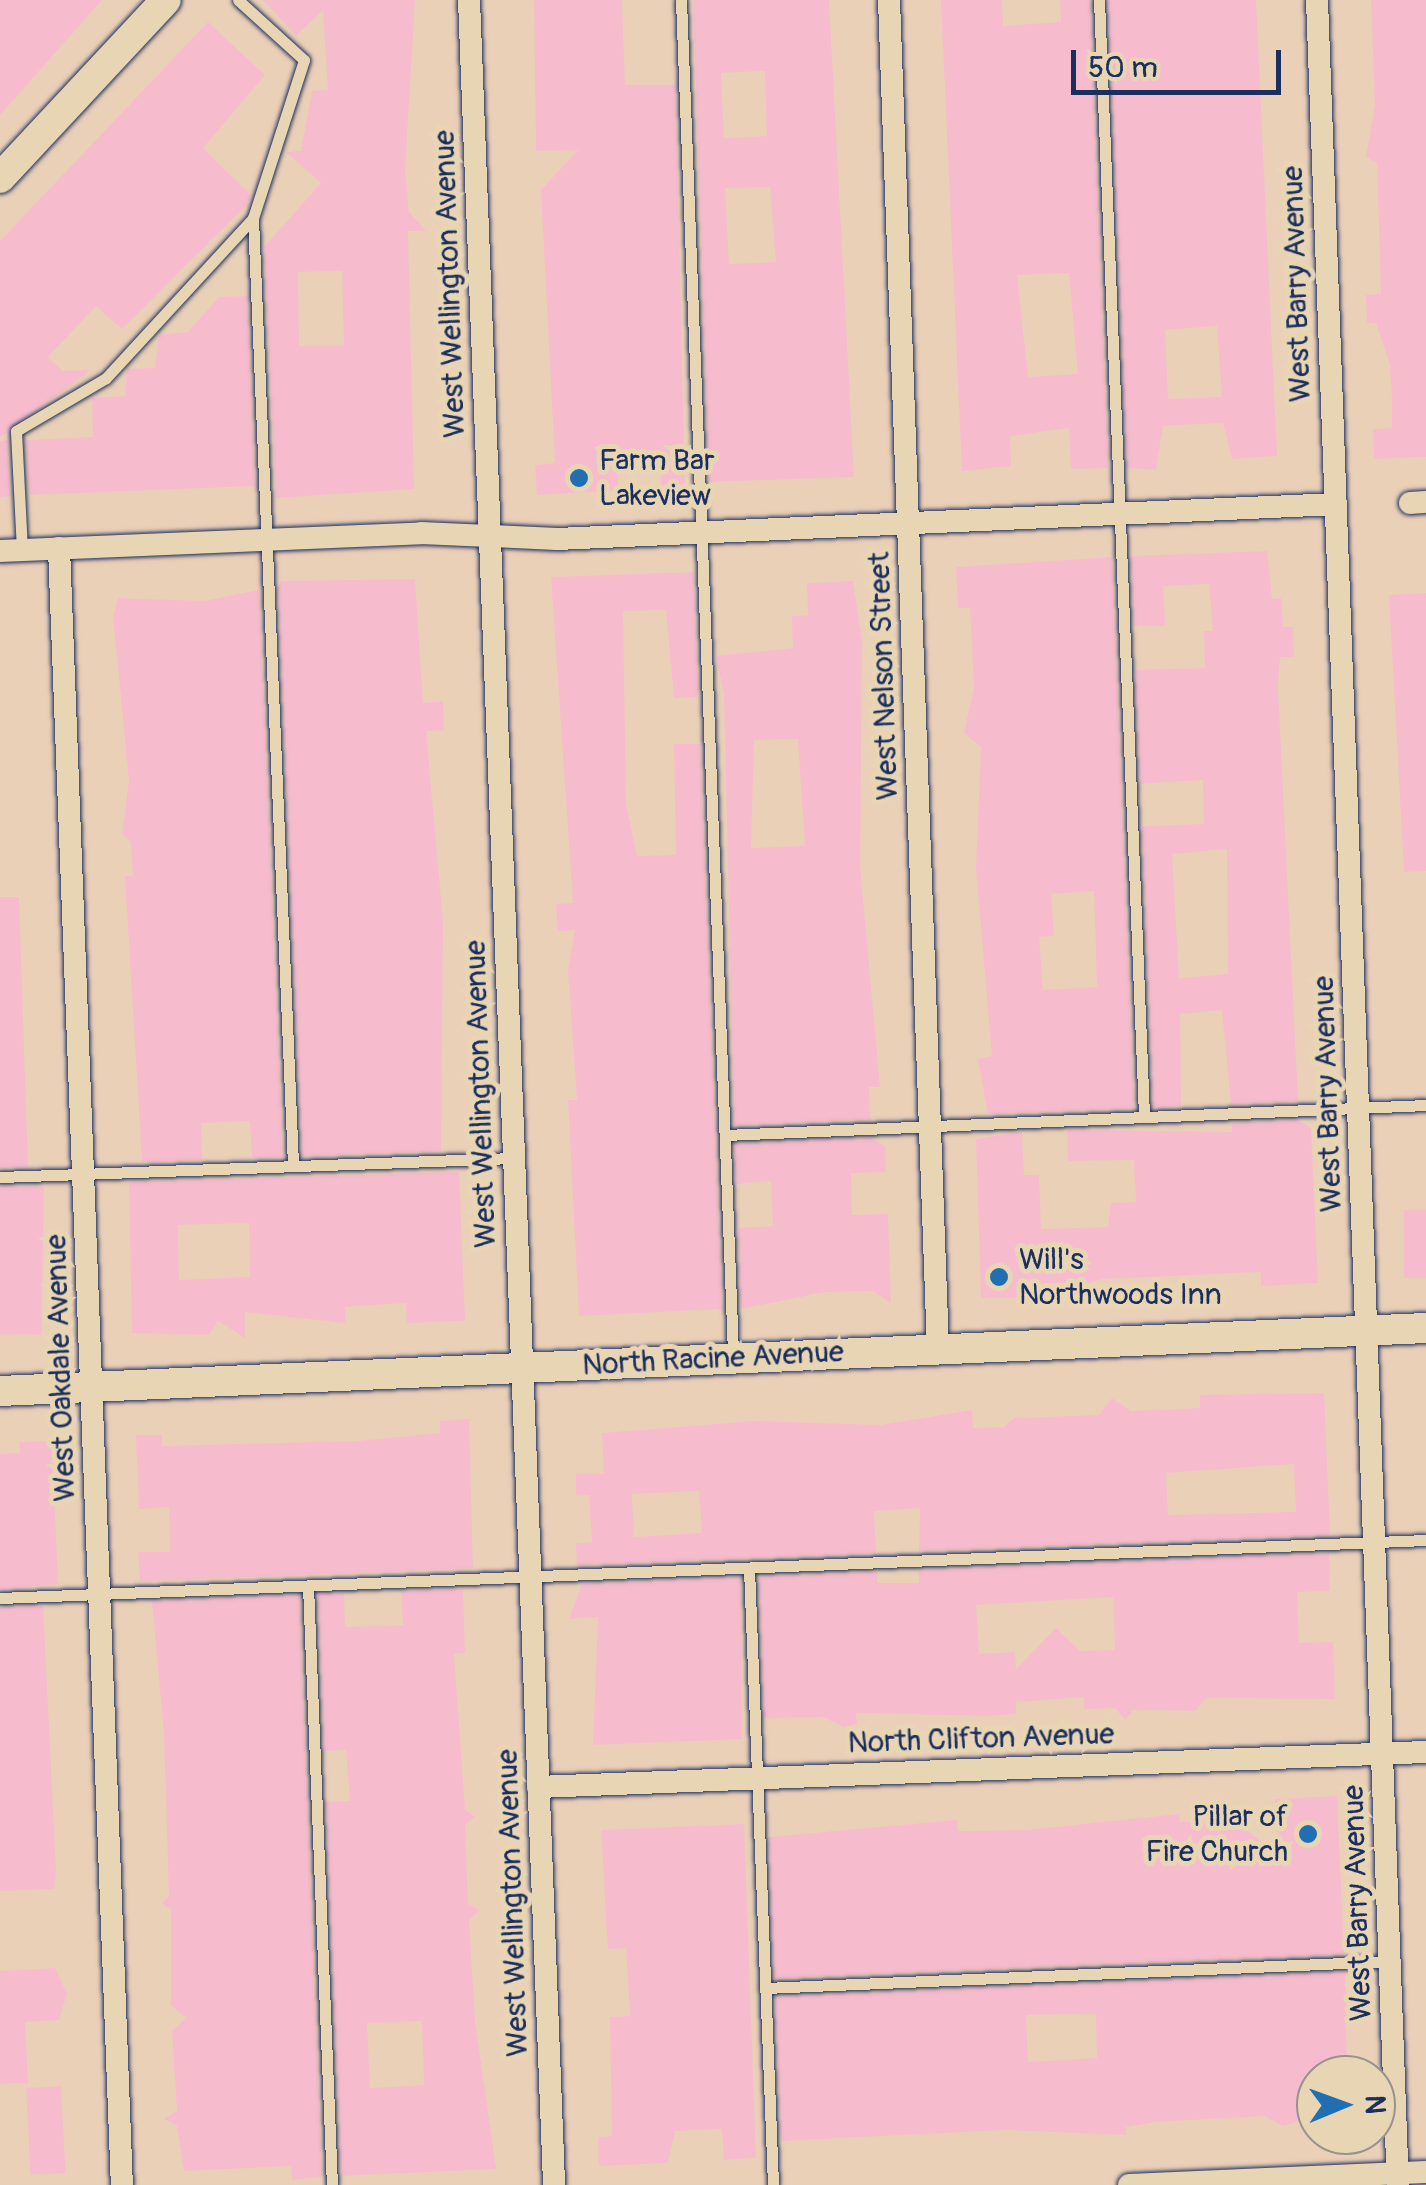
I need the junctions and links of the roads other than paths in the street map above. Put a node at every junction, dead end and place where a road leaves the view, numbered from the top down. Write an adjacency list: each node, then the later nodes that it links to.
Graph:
1 (166, 0): 8 (street)
2 (238, 0): 9 (lane)
3 (469, 0): 14 (street, West Wellington Avenue)
4 (682, 0): 13 (lane)
5 (889, 0): 12 (street, West Nelson Street)
6 (1099, 0): 11 (lane)
7 (1317, 0): 10 (street, West Barry Avenue)
8 (0, 178)
9 (253, 218): 15 (lane); 17 (lane)
10 (1336, 504): 11 (street); 19 (street, West Barry Avenue)
11 (1118, 514): 12 (street); 20 (lane)
12 (909, 523): 13 (street); 21 (street, West Nelson Street)
13 (702, 532): 14 (street); 22 (lane)
14 (489, 536): 15 (street); 23 (street, West Wellington Avenue)
15 (265, 540): 16 (street); 24 (lane)
16 (60, 548): 17 (street); 25 (street, West Oakdale Avenue)
17 (11, 550)
18 (1426, 1105): 19 (lane)
19 (1358, 1108): 20 (lane); 28 (street, West Barry Avenue)
20 (1144, 1117): 21 (lane)
21 (930, 1126): 22 (lane); 29 (street, West Nelson Street)
22 (725, 1135): 30 (lane)
23 (514, 1158): 24 (lane); 31 (street, West Wellington Avenue)
24 (292, 1166): 25 (lane)
25 (83, 1174): 26 (lane); 32 (street, West Oakdale Avenue)
26 (0, 1176)
27 (1426, 1328): 28 (street, North Racine Avenue)
28 (1366, 1330): 29 (street, North Racine Avenue); 35 (street, West Barry Avenue)
29 (938, 1349): 30 (street, North Racine Avenue)
30 (733, 1358): 31 (street, North Racine Avenue)
31 (522, 1368): 32 (street, North Racine Avenue); 37 (street, West Wellington Avenue)
32 (91, 1386): 33 (street, North Racine Avenue); 39 (street, West Oakdale Avenue)
33 (0, 1391)
34 (1426, 1540): 35 (lane)
35 (1374, 1542): 36 (lane); 42 (street, West Barry Avenue)
36 (748, 1568): 37 (lane); 43 (lane)
37 (530, 1577): 38 (lane); 44 (street, West Wellington Avenue)
38 (308, 1586): 39 (lane); 50 (lane)
39 (99, 1594): 40 (lane); 49 (street, West Oakdale Avenue)
40 (0, 1598)
41 (1426, 1752): 42 (street, North Clifton Avenue)
42 (1382, 1753): 43 (street, North Clifton Avenue); 45 (street, West Barry Avenue)
43 (756, 1778): 44 (street, North Clifton Avenue); 46 (lane)
44 (538, 1787): 51 (street, West Wellington Avenue)
45 (1390, 1961): 46 (lane); 48 (street, West Barry Avenue)
46 (765, 1988): 52 (lane)
47 (1426, 2172): 48 (street)
48 (1398, 2179): 53 (street)
49 (122, 2185)
50 (332, 2185)
51 (554, 2185)
52 (773, 2185)
53 (1129, 2185)

